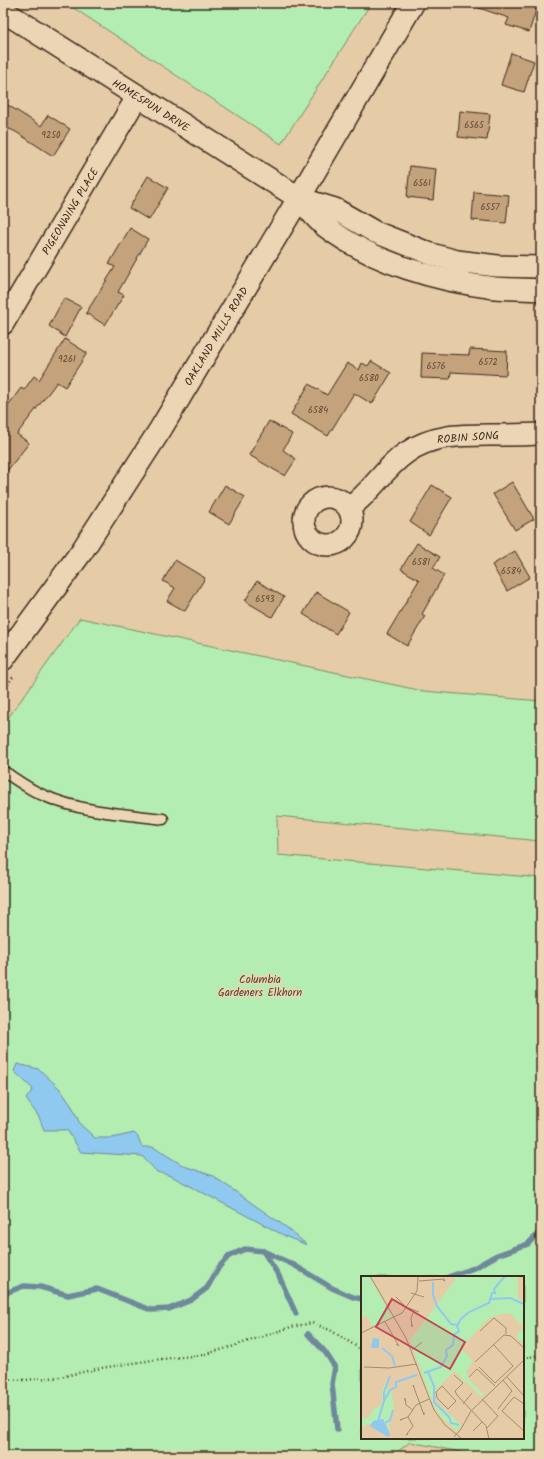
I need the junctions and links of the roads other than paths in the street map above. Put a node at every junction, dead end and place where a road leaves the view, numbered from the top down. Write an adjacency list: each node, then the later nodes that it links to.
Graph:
1 (413, 3): 4 (street, OAKLAND MILLS ROAD)
2 (3, 11): 3 (street, HOMESPUN DRIVE)
3 (137, 97): 4 (street, HOMESPUN DRIVE); 7 (street, PIGEONWING PLACE)
4 (299, 198): 5 (street); 6 (street); 10 (street, OAKLAND MILLS ROAD)
5 (541, 267)
6 (541, 290)
7 (3, 324)
8 (541, 434): 9 (street, ROBIN SONG)
9 (349, 508)
10 (3, 659)
11 (3, 772): 12 (lane)
12 (162, 819)

